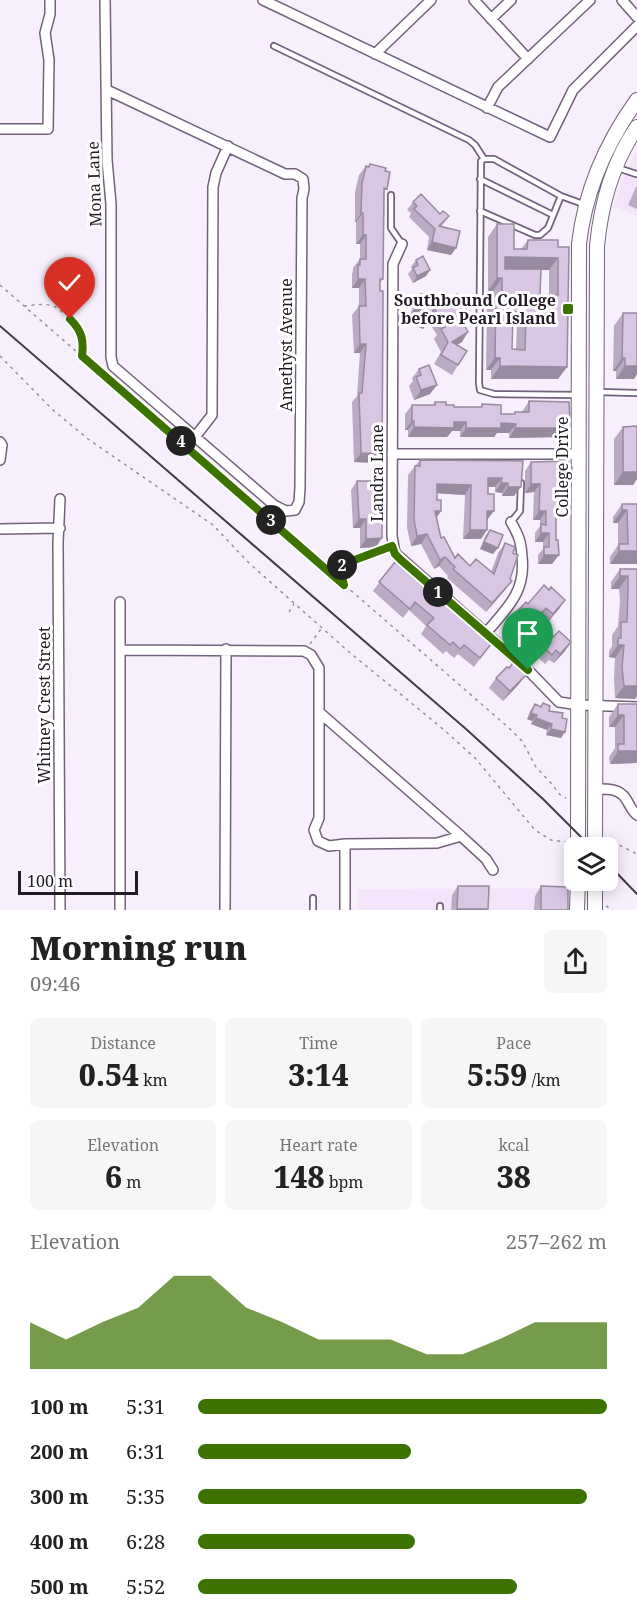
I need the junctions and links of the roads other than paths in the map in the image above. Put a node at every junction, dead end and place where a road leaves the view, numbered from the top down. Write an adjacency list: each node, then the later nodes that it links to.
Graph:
1 (50, 0): 19 (street)
2 (105, 0): 15 (street, Mona Lane)
3 (263, 0): 13 (street)
4 (474, 0): 10 (street)
5 (512, 0): 10 (street)
6 (590, 0): 14 (street)
7 (622, 0): 9 (street)
8 (427, 1): 13 (street)
9 (637, 17)
10 (491, 19): 14 (street)
11 (637, 26): 17 (street)
12 (274, 46): 21 (lane)
13 (375, 54): 17 (street)
14 (528, 59): 17 (street)
15 (107, 90): 20 (street); 36 (street, Mona Lane)
16 (637, 100): 22 (main road, College Drive)
17 (487, 108)
18 (637, 127): 23 (main road, College Drive)
19 (0, 129)
20 (228, 147): 36 (street); 36 (street, Amethyst Avenue)
21 (484, 159): 25 (lane); 27 (lane)
22 (601, 162): 23 (main road); 28 (main road, College Drive)
23 (615, 168): 24 (lane); 32 (main road, College Drive)
24 (636, 174)
25 (480, 179): 29 (lane); 30 (lane)
26 (391, 195): 31 (lane)
27 (561, 196): 28 (lane); 30 (lane)
28 (585, 204): 32 (main road); 35 (main road, College Drive)
29 (480, 211): 30 (lane); 35 (lane)
30 (553, 215)
31 (402, 244): 38 (street, Landra Lane)
32 (597, 255): 33 (main road, College Drive)
33 (596, 392): 34 (lane); 35 (main road); 51 (main road, College Drive)
34 (637, 393)
35 (578, 395): 39 (main road, College Drive)
36 (195, 437)
37 (0, 442): 40 (street)
38 (392, 454): 39 (street); 47 (street, Landra Lane)
39 (578, 454): 50 (main road, College Drive)
40 (1, 458)
41 (520, 481): 43 (lane)
42 (60, 499): 44 (street, Whitney Crest Street)
43 (511, 522): 47 (street)
44 (60, 528): 45 (street); 64 (street, Whitney Crest Street)
45 (0, 529)
46 (120, 602): 49 (street)
47 (486, 633): 50 (street)
48 (226, 649): 49 (street); 53 (street); 66 (street)
49 (121, 650): 65 (street)
50 (579, 705): 51 (street); 57 (main road, College Drive)
51 (595, 706): 52 (street); 54 (main road, College Drive)
52 (637, 707)
53 (319, 712): 56 (street); 59 (street)
54 (595, 789): 55 (street); 58 (main road, College Drive)
55 (637, 815)
56 (461, 836): 59 (street); 60 (street)
57 (575, 837)
58 (599, 837)
59 (345, 844): 68 (street)
60 (493, 870)
61 (578, 891): 69 (main road)
62 (595, 891): 70 (main road)
63 (313, 898): 67 (lane)
64 (60, 910)
65 (120, 910)
66 (225, 910)
67 (313, 910)
68 (345, 910)
69 (577, 910)
70 (595, 910)

